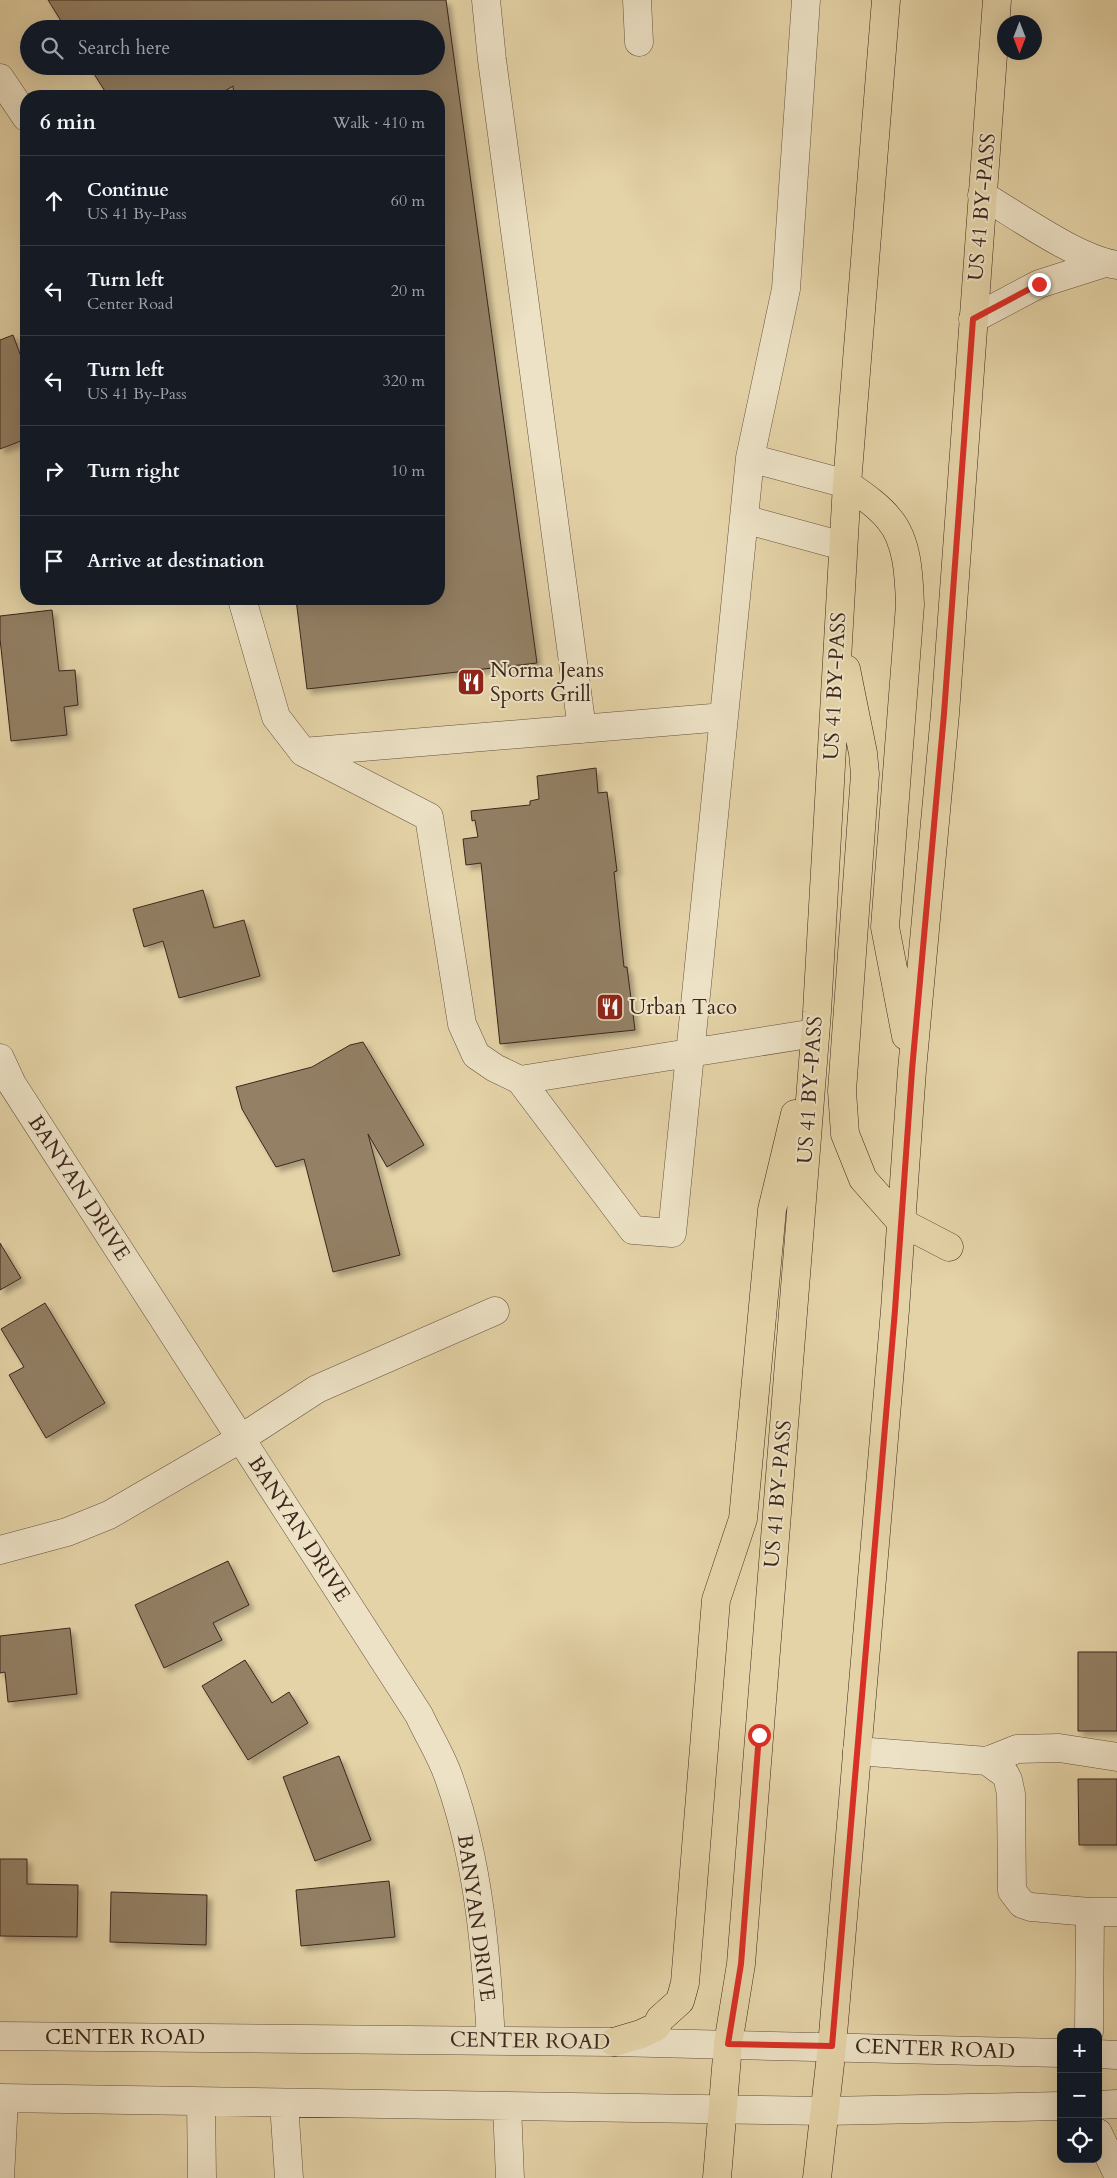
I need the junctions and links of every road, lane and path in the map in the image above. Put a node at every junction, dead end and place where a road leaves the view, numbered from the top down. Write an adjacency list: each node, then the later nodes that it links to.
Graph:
1 (486, 0): 19 (street)
2 (637, 0): 6 (street)
3 (806, 0): 12 (street)
4 (886, 0): 13 (main road, US 41 BY-PASS)
5 (997, 0): 9 (main road, US 41 BY-PASS)
6 (639, 42)
7 (0, 78): 8 (street)
8 (20, 108)
9 (982, 195): 10 (street); 11 (main road, US 41 BY-PASS)
10 (1111, 264): 11 (street)
11 (973, 319): 24 (main road, US 41 BY-PASS)
12 (750, 458): 13 (street); 14 (street)
13 (847, 484): 15 (main road, US 41 BY-PASS); 24 (main road)
14 (744, 519): 15 (street); 18 (street)
15 (843, 546): 17 (main road, US 41 BY-PASS)
16 (244, 605): 20 (street)
17 (838, 631): 21 (main road, US 41 BY-PASS); 26 (main road)
18 (724, 717): 19 (street); 22 (street)
19 (582, 729): 20 (street)
20 (303, 752): 25 (street)
21 (815, 1033): 22 (street); 39 (main road); 40 (main road, US 41 BY-PASS)
22 (689, 1053): 25 (street); 25 (street)
23 (0, 1058): 29 (street, BANYAN DRIVE)
24 (912, 1070): 26 (main road, US 41 BY-PASS)
25 (520, 1080)
26 (901, 1222): 27 (main road); 31 (main road, US 41 BY-PASS)
27 (949, 1247)
28 (495, 1311): 29 (street)
29 (240, 1439): 30 (street); 38 (street, BANYAN DRIVE)
30 (0, 1550)
31 (857, 1750): 33 (street); 41 (main road, US 41 BY-PASS)
32 (1117, 1757): 33 (street)
33 (987, 1761): 34 (street)
34 (1090, 1912): 35 (street); 36 (street)
35 (1117, 1912)
36 (1089, 2028)
37 (0, 2036): 38 (street, CENTER ROAD)
38 (491, 2040): 39 (street, CENTER ROAD)
39 (614, 2042): 40 (street, CENTER ROAD)
40 (728, 2044): 41 (street, CENTER ROAD); 52 (main road, US 41 BY-PASS)
41 (832, 2046): 42 (street, CENTER ROAD); 53 (main road, US 41 BY-PASS)
42 (1057, 2053)
43 (1102, 2054): 44 (street)
44 (1117, 2055)
45 (2, 2098): 46 (street); 56 (street)
46 (201, 2102): 47 (street); 57 (street)
47 (284, 2103): 50 (street); 58 (street)
48 (1102, 2104): 49 (street)
49 (1117, 2104)
50 (507, 2106): 52 (street); 59 (street)
51 (1057, 2106): 53 (street)
52 (724, 2109): 53 (street); 60 (main road, US 41 BY-PASS)
53 (826, 2111): 61 (main road, US 41 BY-PASS)
54 (1102, 2141): 55 (street)
55 (1117, 2173)
56 (0, 2178)
57 (202, 2178)
58 (289, 2178)
59 (510, 2178)
60 (717, 2178)
61 (817, 2178)

